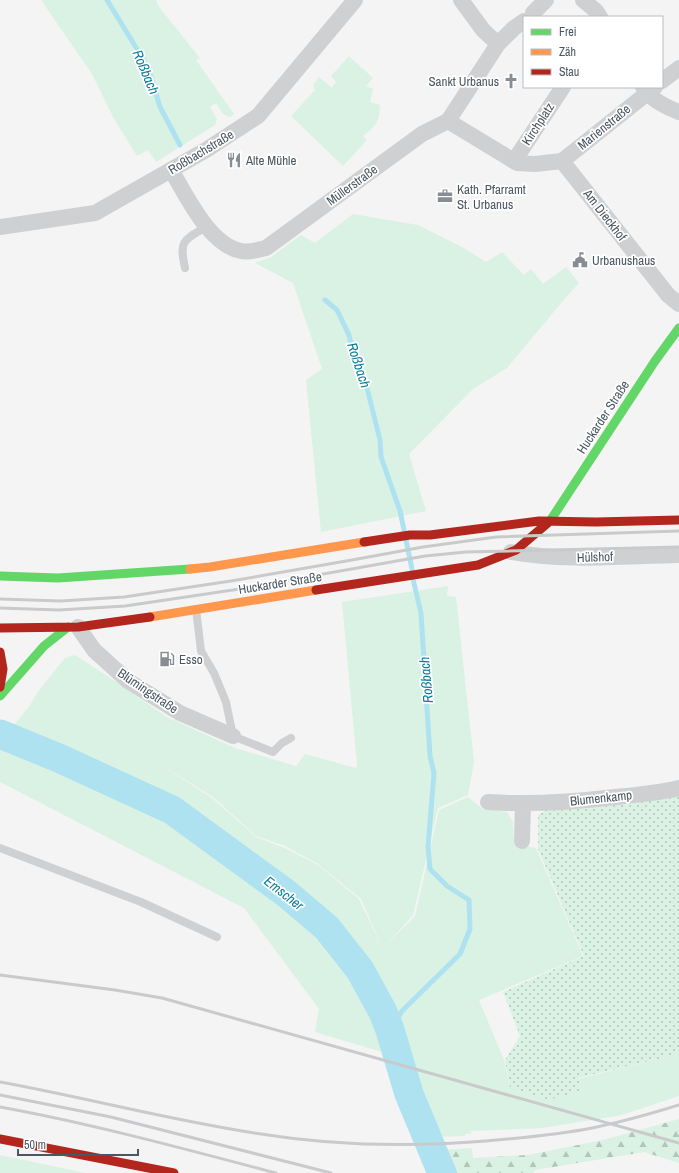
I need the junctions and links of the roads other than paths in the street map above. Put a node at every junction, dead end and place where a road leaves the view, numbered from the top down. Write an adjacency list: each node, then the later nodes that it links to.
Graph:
1 (355, 0): 17 (street, Roßbachstraße)
2 (461, 0): 8 (street)
3 (546, 0): 5 (street)
4 (583, 0): 6 (street)
5 (530, 16)
6 (599, 16)
7 (523, 21): 8 (street)
8 (498, 44): 14 (street)
9 (679, 68): 10 (street)
10 (663, 80)
11 (562, 88): 15 (street, Kirchplatz)
12 (648, 89): 13 (street, Marienstraße); 16 (street, Marienstraße)
13 (679, 112)
14 (448, 121): 15 (street); 19 (street, Müllerstraße)
15 (514, 161): 16 (street)
16 (562, 161): 21 (street, Am Dieckhof)
17 (171, 170): 18 (street, Roßbachstraße); 19 (street, Müllerstraße)
18 (0, 227)
19 (206, 227): 20 (lane)
20 (185, 268)
21 (679, 304)
22 (679, 328): 24 (main road, Huckarder Straße)
23 (679, 520): 24 (main road)
24 (550, 521): 25 (main road, Huckarder Straße); 27 (main road, Huckarder Straße)
25 (511, 552): 26 (street, Hülshof); 28 (main road, Huckarder Straße)
26 (679, 555)
27 (0, 576)
28 (196, 609): 29 (main road, Huckarder Straße); 34 (lane)
29 (73, 627): 30 (main road, Huckarder Straße); 33 (main road); 34 (street, Blümingstraße)
30 (0, 628)
31 (0, 652): 32 (main road)
32 (0, 687)
33 (0, 696)
34 (233, 736): 35 (lane)
35 (291, 738)
36 (679, 788): 38 (street, Blumenkamp)
37 (488, 802): 38 (street, Blumenkamp)
38 (523, 803): 39 (street)
39 (522, 841)
40 (0, 848): 41 (lane)
41 (217, 937)
42 (0, 1139): 43 (main road)
43 (174, 1173)

